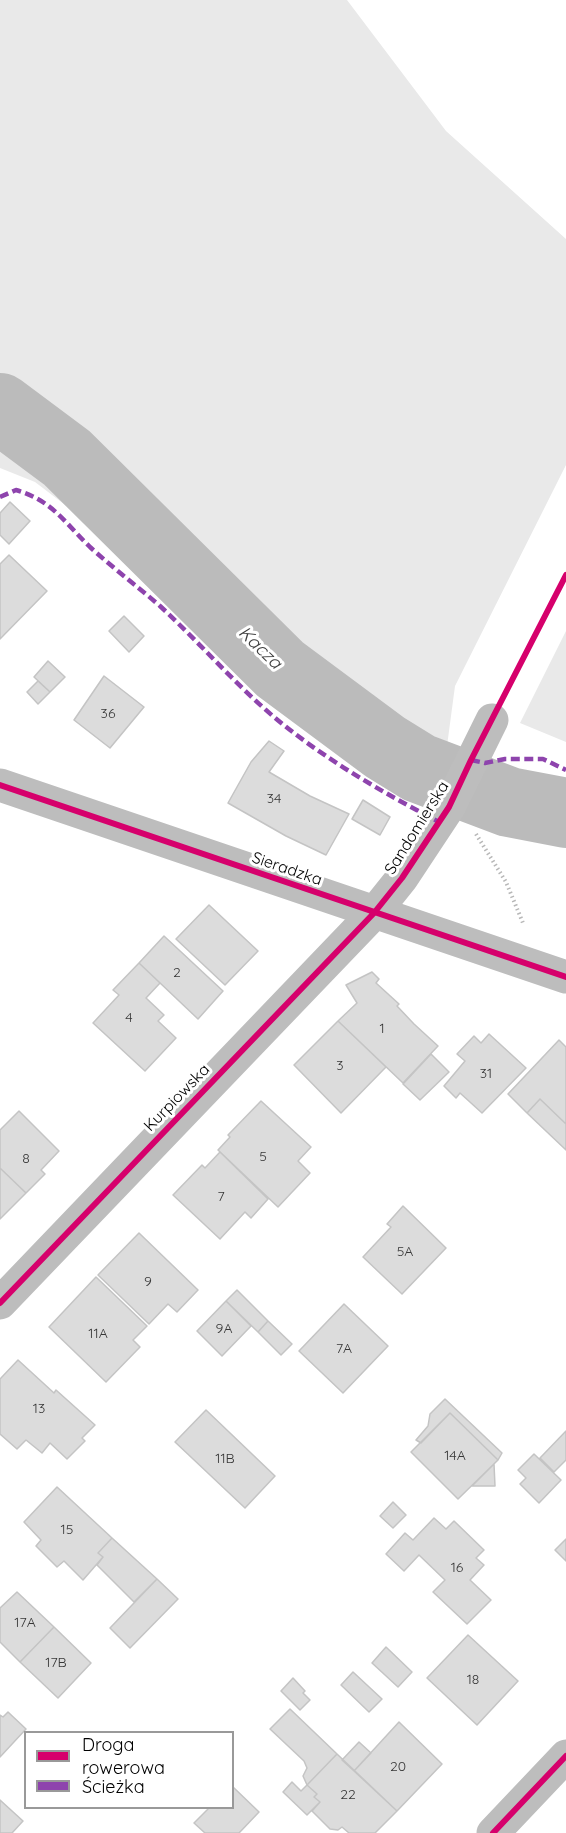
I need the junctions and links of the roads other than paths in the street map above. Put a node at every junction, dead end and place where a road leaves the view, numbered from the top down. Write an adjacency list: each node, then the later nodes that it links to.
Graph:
1 (492, 720): 3 (street, Sandomierska)
2 (0, 785): 3 (street, Sieradzka)
3 (374, 914): 4 (street, Sieradzka); 5 (street, Kurpiowska)
4 (566, 977)
5 (0, 1303)
6 (566, 1756): 7 (street)
7 (493, 1833)

